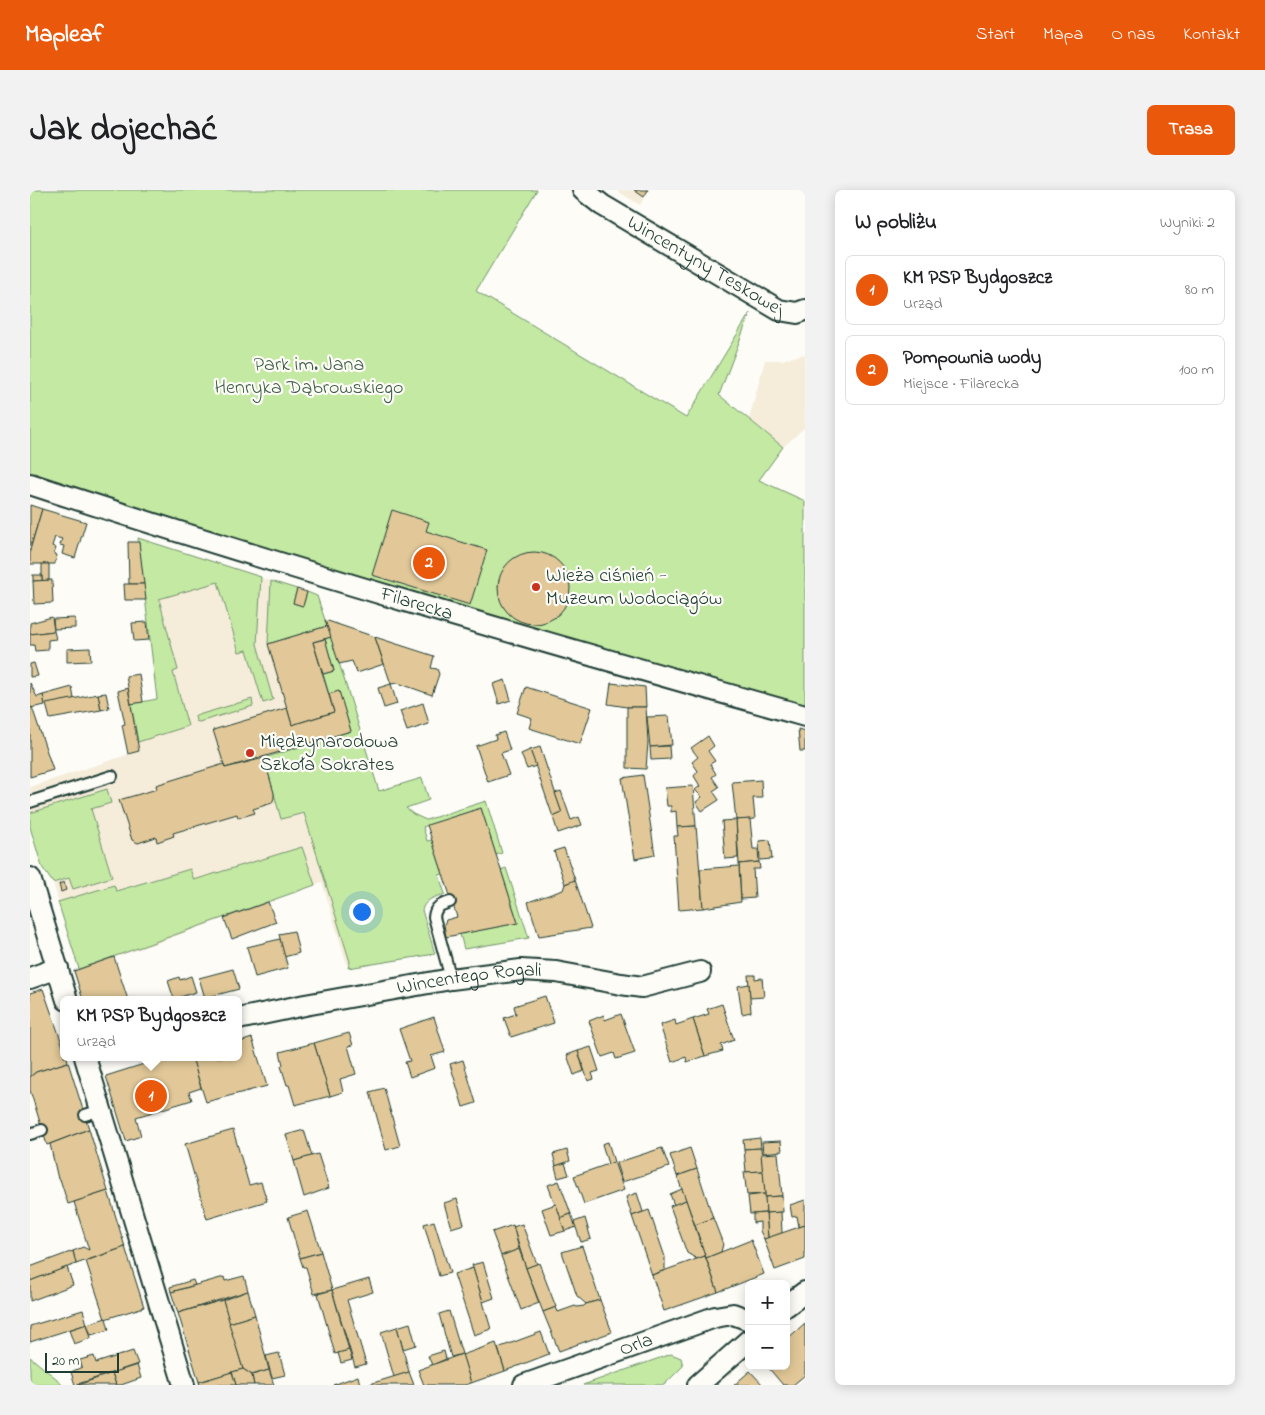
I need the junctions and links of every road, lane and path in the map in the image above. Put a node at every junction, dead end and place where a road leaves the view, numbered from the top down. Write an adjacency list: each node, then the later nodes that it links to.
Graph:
1 (583, 190): 2 (street, Wincentyny Teskowej)
2 (805, 310)
3 (30, 484): 4 (street, Filarecka)
4 (805, 716)
5 (112, 776): 6 (lane)
6 (30, 802)
7 (30, 878): 9 (street)
8 (450, 902): 12 (lane)
9 (58, 968): 11 (street); 13 (street)
10 (700, 972): 12 (street, Wincentego Rogali)
11 (30, 978)
12 (451, 979): 14 (street, Wincentego Rogali)
13 (67, 996)
14 (242, 1018)
15 (86, 1061): 22 (street)
16 (42, 1130): 17 (lane)
17 (30, 1134)
18 (805, 1292): 19 (street)
19 (790, 1303)
20 (745, 1318): 23 (street, Orla)
21 (745, 1344): 24 (street)
22 (184, 1385)
23 (524, 1385)
24 (698, 1385)

